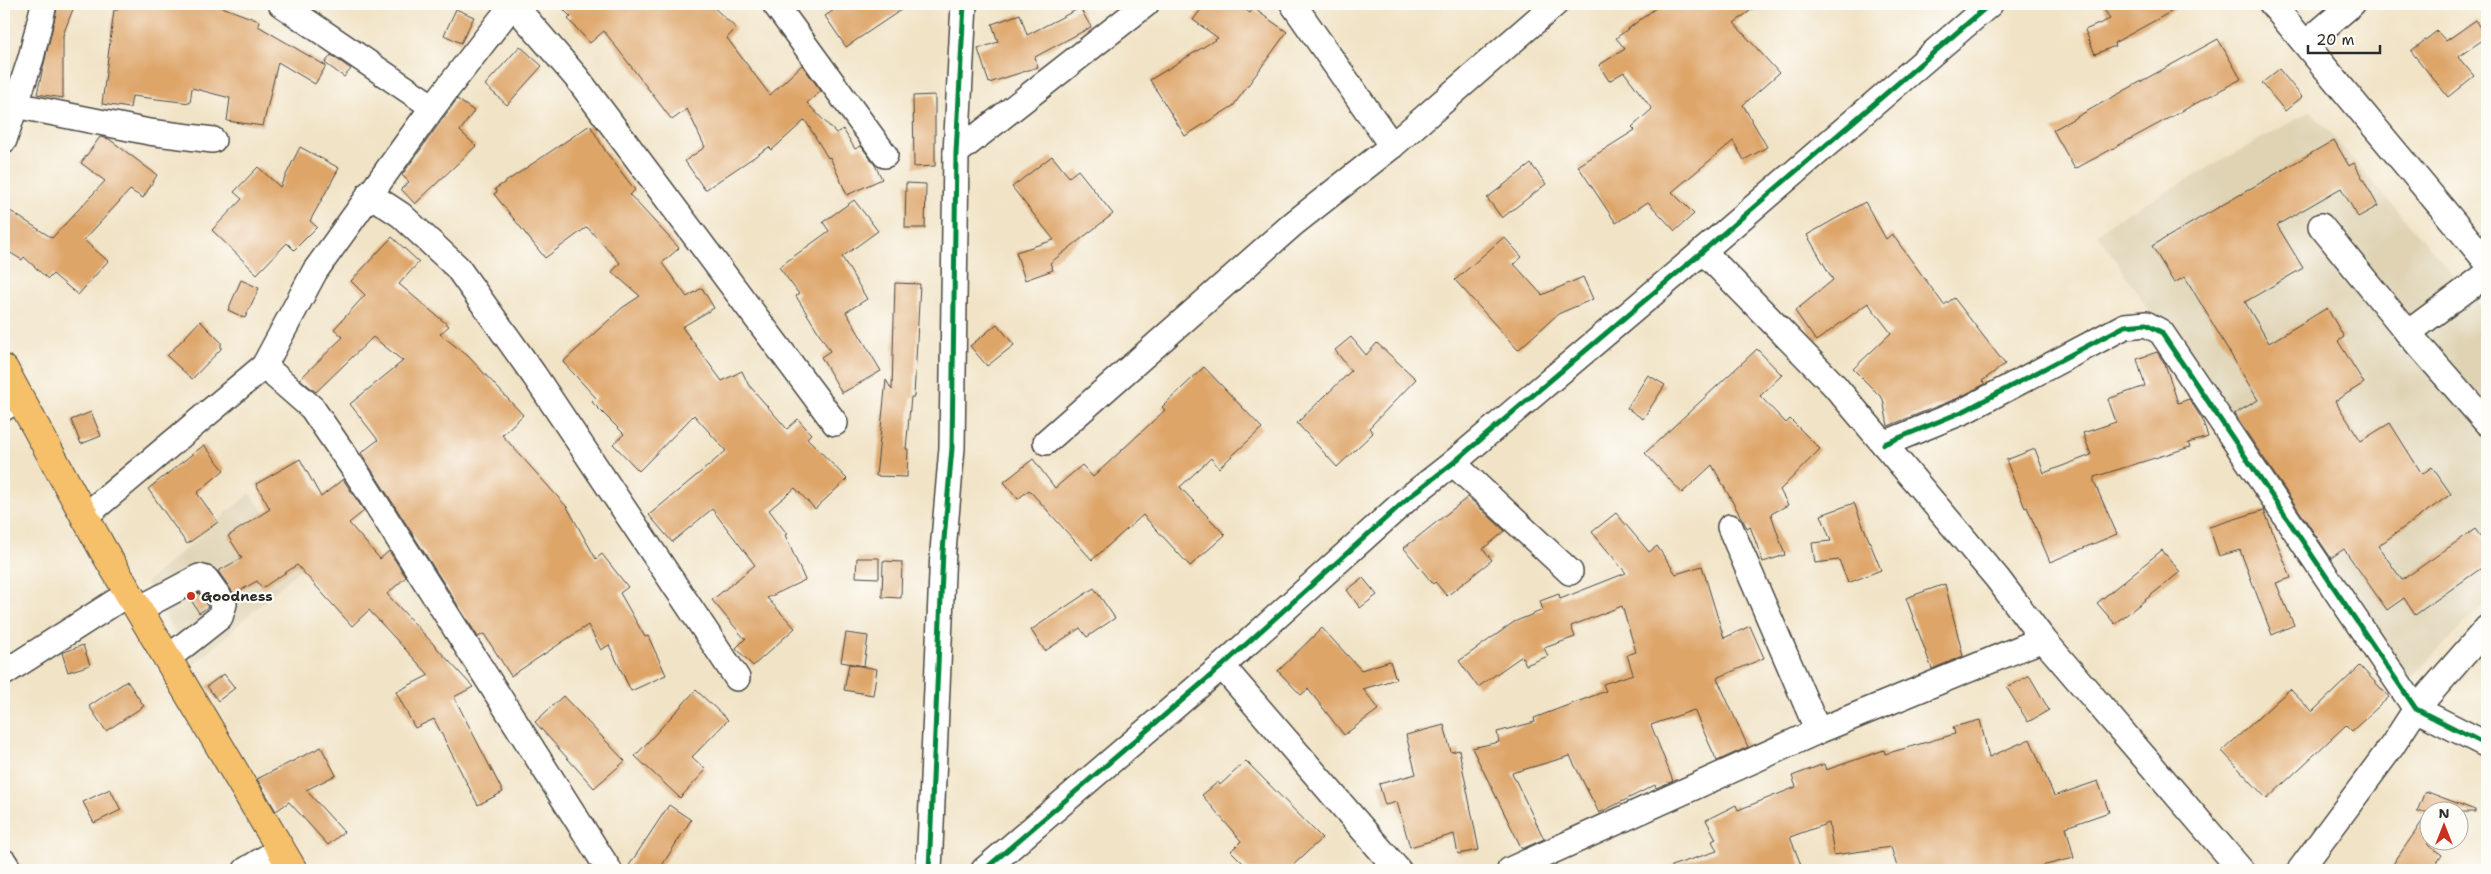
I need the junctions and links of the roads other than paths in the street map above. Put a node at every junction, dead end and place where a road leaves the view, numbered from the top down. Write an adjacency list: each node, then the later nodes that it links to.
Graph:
1 (44, 4): 13 (street)
2 (280, 4): 14 (street)
3 (513, 4): 14 (street); 28 (street)
4 (775, 4): 19 (street)
5 (964, 4): 18 (street)
6 (1146, 4): 18 (street)
7 (1293, 4): 17 (street)
8 (1555, 4): 17 (street)
9 (1990, 4): 22 (street)
10 (2272, 4): 12 (street)
11 (2352, 4): 12 (street)
12 (2306, 43): 23 (street)
13 (15, 105): 15 (street); 16 (street)
14 (433, 107): 20 (street)
15 (4, 140)
16 (213, 140)
17 (1392, 146): 30 (street)
18 (956, 152): 52 (street)
19 (885, 154)
20 (369, 194): 25 (street); 42 (street)
21 (2321, 226): 24 (street)
22 (1703, 251): 31 (street); 32 (street)
23 (2486, 262): 24 (street)
24 (2408, 333): 29 (street)
25 (264, 366): 33 (street); 51 (street)
26 (4, 369): 27 (main road)
27 (12, 403): 33 (main road)
28 (835, 423)
29 (2487, 423)
30 (1046, 442)
31 (1884, 444): 38 (street); 43 (street)
32 (1453, 463): 35 (street); 40 (street)
33 (84, 516): 36 (main road)
34 (1730, 527): 44 (street)
35 (1570, 572)
36 (134, 601): 39 (main road); 39 (street); 41 (street)
37 (2487, 628): 43 (street)
38 (2042, 639): 44 (street); 55 (street)
39 (168, 658): 46 (main road)
40 (1222, 666): 48 (street); 53 (street)
41 (4, 673)
42 (737, 678)
43 (2416, 709): 45 (street); 56 (street)
44 (1818, 731): 54 (street)
45 (2487, 744)
46 (287, 860): 50 (street)
47 (4, 862): 49 (street)
48 (1393, 869)
49 (9, 870)
50 (246, 870)
51 (609, 870)
52 (929, 870)
53 (984, 870)
54 (1510, 870)
55 (2241, 870)
56 (2300, 870)

